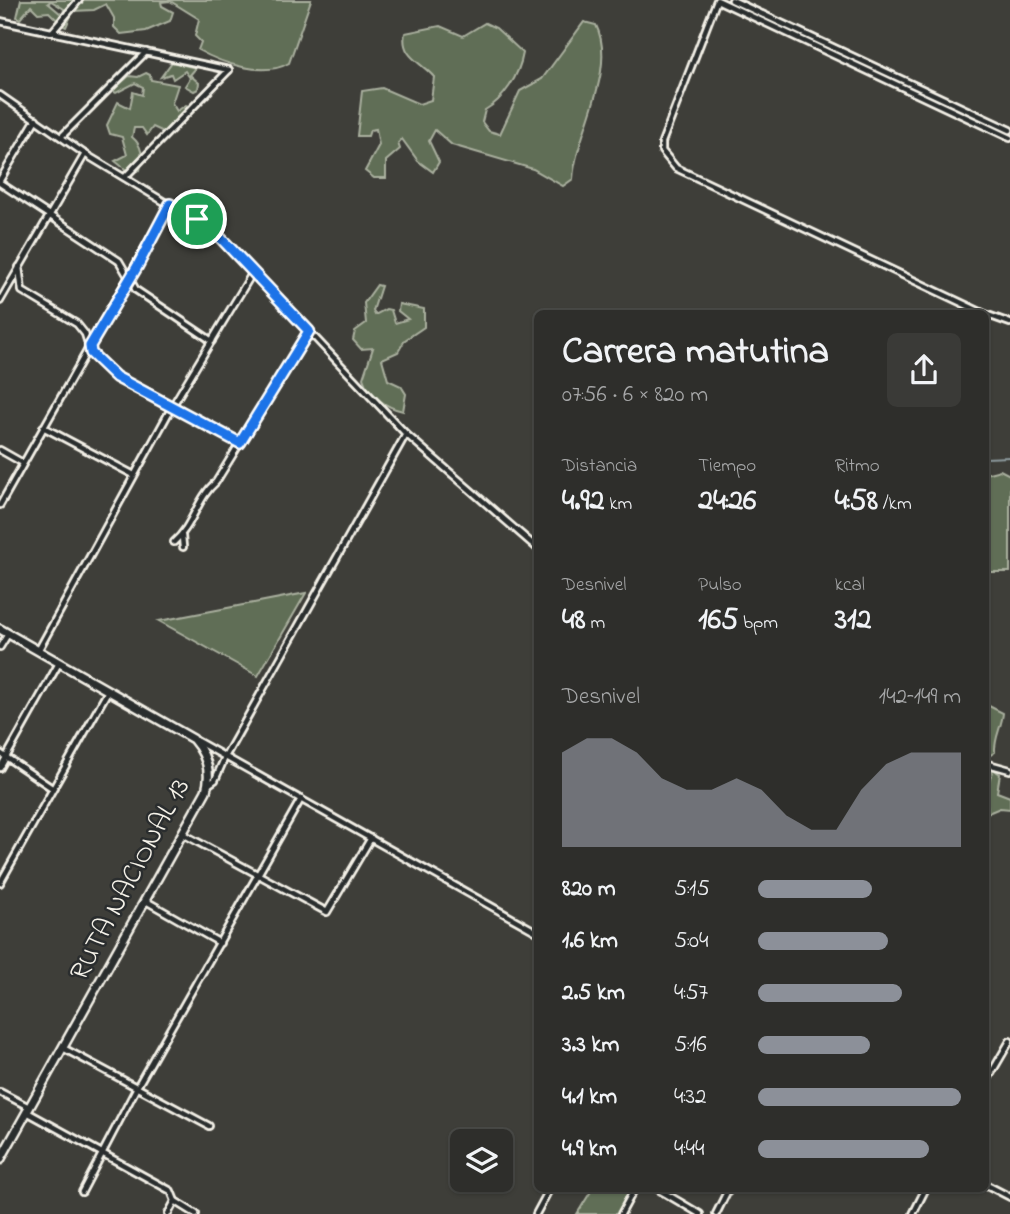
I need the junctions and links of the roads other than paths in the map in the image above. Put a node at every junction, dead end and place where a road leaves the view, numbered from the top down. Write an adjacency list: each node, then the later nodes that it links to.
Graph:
1 (79, 0): 5 (street)
2 (717, 0): 11 (street); 21 (street)
3 (732, 0): 9 (street)
4 (0, 21): 5 (street)
5 (51, 32): 6 (street)
6 (146, 52): 10 (street); 13 (street)
7 (0, 95): 8 (street)
8 (36, 119): 10 (street); 14 (street)
9 (1010, 130)
10 (61, 137): 12 (street)
11 (1010, 138)
12 (85, 154): 13 (street); 16 (street)
13 (125, 178): 15 (street)
14 (0, 182): 16 (street)
15 (170, 204): 18 (street); 19 (street)
16 (50, 213): 17 (street); 19 (street)
17 (19, 267): 20 (street); 26 (street)
18 (253, 272): 24 (street); 25 (street)
19 (129, 278): 25 (street); 26 (street)
20 (0, 301)
21 (976, 310)
22 (989, 316): 23 (street)
23 (1010, 323)
24 (309, 331): 29 (street); 30 (street)
25 (212, 341): 27 (street)
26 (90, 346): 27 (street); 28 (street)
27 (173, 405): 30 (street); 33 (street)
28 (43, 427): 32 (street); 33 (street)
29 (406, 434): 37 (street); 47 (street)
30 (240, 443): 35 (street)
31 (0, 450): 32 (street)
32 (23, 463): 34 (street)
33 (134, 475): 41 (street)
34 (0, 505)
35 (182, 535): 36 (street); 38 (street)
36 (174, 542)
37 (534, 545)
38 (183, 547)
39 (4, 631): 40 (street); 41 (highway, RUTA NACIONAL 13)
40 (0, 648)
41 (38, 651): 42 (highway, RUTA NACIONAL 13)
42 (59, 663): 43 (highway, RUTA NACIONAL 13); 46 (street)
43 (108, 691): 44 (highway, RUTA NACIONAL 13); 52 (street)
44 (193, 738): 47 (street); 51 (highway, RUTA NACIONAL 13)
45 (0, 754): 46 (street)
46 (6, 757): 49 (street); 52 (street)
47 (225, 757): 51 (street); 53 (street)
48 (989, 764): 50 (street)
49 (0, 768)
50 (1010, 770)
51 (208, 786): 54 (highway, RUTA NACIONAL 13)
52 (52, 788): 57 (street)
53 (300, 799): 55 (street); 56 (street)
54 (183, 834): 56 (street); 58 (highway, RUTA NACIONAL 13)
55 (371, 838): 56 (street); 59 (street)
56 (259, 874): 60 (street)
57 (0, 883)
58 (146, 901): 60 (street); 62 (highway, RUTA NACIONAL 13)
59 (534, 931)
60 (220, 943): 64 (street)
61 (1010, 1041): 63 (street)
62 (63, 1048): 64 (street); 66 (highway, RUTA NACIONAL 13)
63 (989, 1077)
64 (137, 1087): 67 (street); 68 (street)
65 (0, 1092): 66 (street)
66 (28, 1110): 68 (street); 69 (highway, RUTA NACIONAL 13)
67 (209, 1126)
68 (102, 1154): 71 (street); 78 (street)
69 (0, 1160)
70 (989, 1186): 77 (street)
71 (82, 1192)
72 (548, 1192): 81 (street)
73 (633, 1192): 82 (street)
74 (663, 1192): 83 (street)
75 (728, 1192): 84 (street)
76 (924, 1192): 85 (street)
77 (1010, 1197)
78 (175, 1201): 79 (street); 80 (street)
79 (168, 1214)
80 (196, 1214)
81 (536, 1214)
82 (621, 1214)
83 (700, 1214)
84 (716, 1214)
85 (913, 1214)

